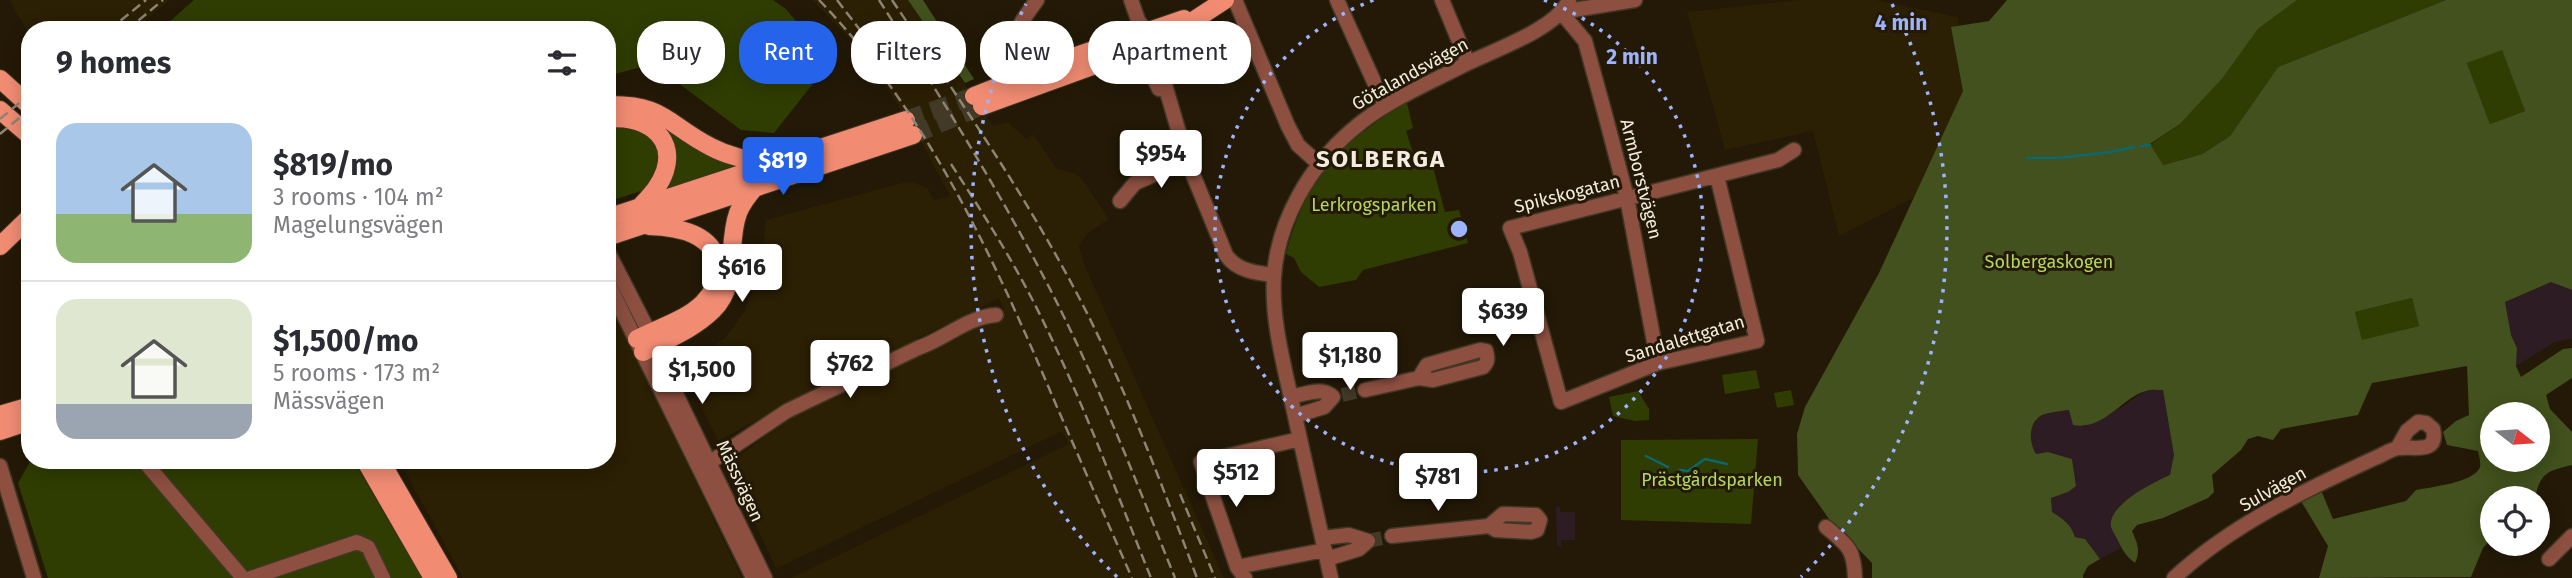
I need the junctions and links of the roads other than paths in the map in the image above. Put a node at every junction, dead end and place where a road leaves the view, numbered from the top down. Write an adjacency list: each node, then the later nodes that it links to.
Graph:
1 (1037, 0): 9 (street)
2 (1130, 0): 10 (street)
3 (1225, 0): 11 (main road)
4 (1235, 0): 28 (street)
5 (1337, 0): 20 (street)
6 (1442, 0): 12 (street)
7 (1635, 0): 8 (street)
8 (1565, 6): 12 (street, Götalandsvägen); 31 (street, Armborstvägen)
9 (1022, 21)
10 (1133, 21)
11 (1181, 21)
12 (1468, 63): 20 (street, Götalandsvägen)
13 (1, 79): 17 (main road)
14 (1009, 84): 15 (main road)
15 (1026, 84)
16 (1160, 84): 26 (street)
17 (21, 98)
18 (0, 101): 23 (main road)
19 (616, 106): 27 (main road)
20 (1385, 106): 28 (street, Götalandsvägen)
21 (0, 110): 24 (main road)
22 (616, 118): 33 (main road)
23 (21, 119)
24 (21, 128)
25 (1794, 150): 29 (street, Spikskogatan)
26 (1187, 160): 32 (street); 43 (street)
27 (773, 164): 30 (main road); 33 (main road)
28 (1319, 164): 43 (street, Götalandsvägen)
29 (1717, 176): 31 (street, Spikskogatan); 47 (street, Sandalettgatan)
30 (756, 185): 35 (main road); 46 (main road)
31 (1627, 198): 37 (street, Spikskogatan); 47 (street, Armborstvägen)
32 (1120, 201)
33 (640, 207): 34 (main road)
34 (616, 215)
35 (642, 225): 38 (main road); 46 (main road)
36 (21, 226): 40 (main road)
37 (1510, 228): 47 (street, Sandalettgatan)
38 (616, 234)
39 (21, 240): 41 (main road)
40 (0, 246)
41 (0, 258)
42 (616, 271): 46 (street, Mässvägen)
43 (1274, 275): 50 (street, Götalandsvägen)
44 (616, 295): 46 (street, Mässvägen)
45 (996, 314): 59 (street)
46 (646, 342): 59 (street, Mässvägen)
47 (1658, 363)
48 (1419, 378): 49 (street)
49 (1365, 390)
50 (1291, 397): 53 (street, Götalandsvägen); 53 (street)
51 (21, 409): 52 (main road)
52 (0, 415)
53 (1295, 416): 56 (street, Götalandsvägen)
54 (21, 424): 55 (main road)
55 (0, 431)
56 (1300, 439): 68 (street, Götalandsvägen); 70 (street)
57 (2398, 447): 82 (street, Sulvägen)
58 (0, 466): 71 (street)
59 (705, 466): 78 (street, Mässvägen); 79 (street, Mässvägen)
60 (152, 469): 72 (street)
61 (370, 469): 75 (main road)
62 (385, 469): 76 (main road)
63 (397, 469): 77 (main road)
64 (1489, 526): 66 (street)
65 (1826, 527): 81 (street)
66 (1392, 536)
67 (2572, 536): 69 (street)
68 (1325, 549): 70 (street); 80 (street, Götalandsvägen)
69 (2549, 559)
70 (1241, 573)
71 (34, 578)
72 (243, 578)
73 (251, 578): 74 (street)
74 (383, 578)
75 (433, 578)
76 (448, 578)
77 (456, 578)
78 (753, 578)
79 (765, 578)
80 (1331, 578)
81 (1855, 578)
82 (2174, 578)

